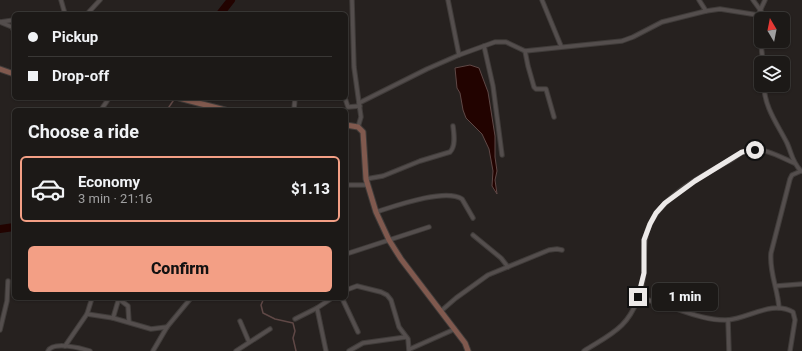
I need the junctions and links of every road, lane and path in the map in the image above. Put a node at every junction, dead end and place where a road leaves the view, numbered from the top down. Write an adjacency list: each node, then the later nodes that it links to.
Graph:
1 (61, 0): 11 (street)
2 (100, 0): 12 (street)
3 (352, 0): 26 (street)
4 (448, 0): 20 (street)
5 (542, 0): 18 (street)
6 (699, 0): 9 (street)
7 (753, 0): 10 (street)
8 (765, 0): 10 (street)
9 (706, 11): 13 (street); 18 (street)
10 (761, 11)
11 (64, 12)
12 (89, 12)
13 (754, 14)
14 (12, 20): 15 (street)
15 (0, 22): 16 (street)
16 (12, 27)
17 (484, 46): 19 (street); 20 (street); 32 (street)
18 (561, 46): 19 (street)
19 (525, 51): 28 (street)
20 (459, 55): 26 (street)
21 (0, 69): 22 (street)
22 (12, 73)
23 (766, 92): 33 (street)
24 (188, 100): 27 (street)
25 (346, 100): 26 (street)
26 (359, 104): 31 (street)
27 (218, 108)
28 (554, 117)
29 (348, 125): 31 (street)
30 (454, 126): 35 (street)
31 (358, 127): 35 (street)
32 (502, 155)
33 (794, 163): 34 (street); 49 (street)
34 (801, 171): 47 (street)
35 (367, 182): 36 (street); 37 (street)
36 (348, 184)
37 (376, 212): 38 (street); 41 (street)
38 (473, 218)
39 (429, 226): 41 (street)
40 (473, 235): 44 (street)
41 (389, 240): 43 (street); 58 (street)
42 (562, 250): 44 (street)
43 (348, 253)
44 (508, 267): 58 (street)
45 (8, 281): 68 (street)
46 (802, 284): 47 (street)
47 (776, 286): 57 (street)
48 (348, 289): 70 (street)
49 (638, 297): 63 (street); 82 (street)
50 (91, 300): 59 (street)
51 (118, 300): 60 (street)
52 (121, 300): 64 (street)
53 (189, 300): 65 (street)
54 (329, 300): 56 (street)
55 (343, 300): 69 (street)
56 (317, 308): 61 (street); 79 (street)
57 (779, 308): 63 (street); 84 (street)
58 (441, 312): 67 (street)
59 (87, 314): 60 (street); 72 (street)
60 (113, 318): 64 (street)
61 (295, 319)
62 (240, 320): 71 (street)
63 (728, 320): 83 (street)
64 (129, 322): 65 (street)
65 (167, 327): 77 (street)
66 (270, 329): 71 (street)
67 (454, 329): 74 (street); 81 (street)
68 (0, 330)
69 (358, 332)
70 (406, 337): 74 (street); 80 (street)
71 (249, 342): 78 (street)
72 (65, 346): 73 (street); 75 (street)
73 (85, 350): 76 (street)
74 (409, 350)
75 (48, 351)
76 (90, 351)
77 (153, 351)
78 (236, 351)
79 (326, 351)
80 (349, 351)
81 (468, 351)
82 (584, 351)
83 (729, 351)
84 (790, 351)

